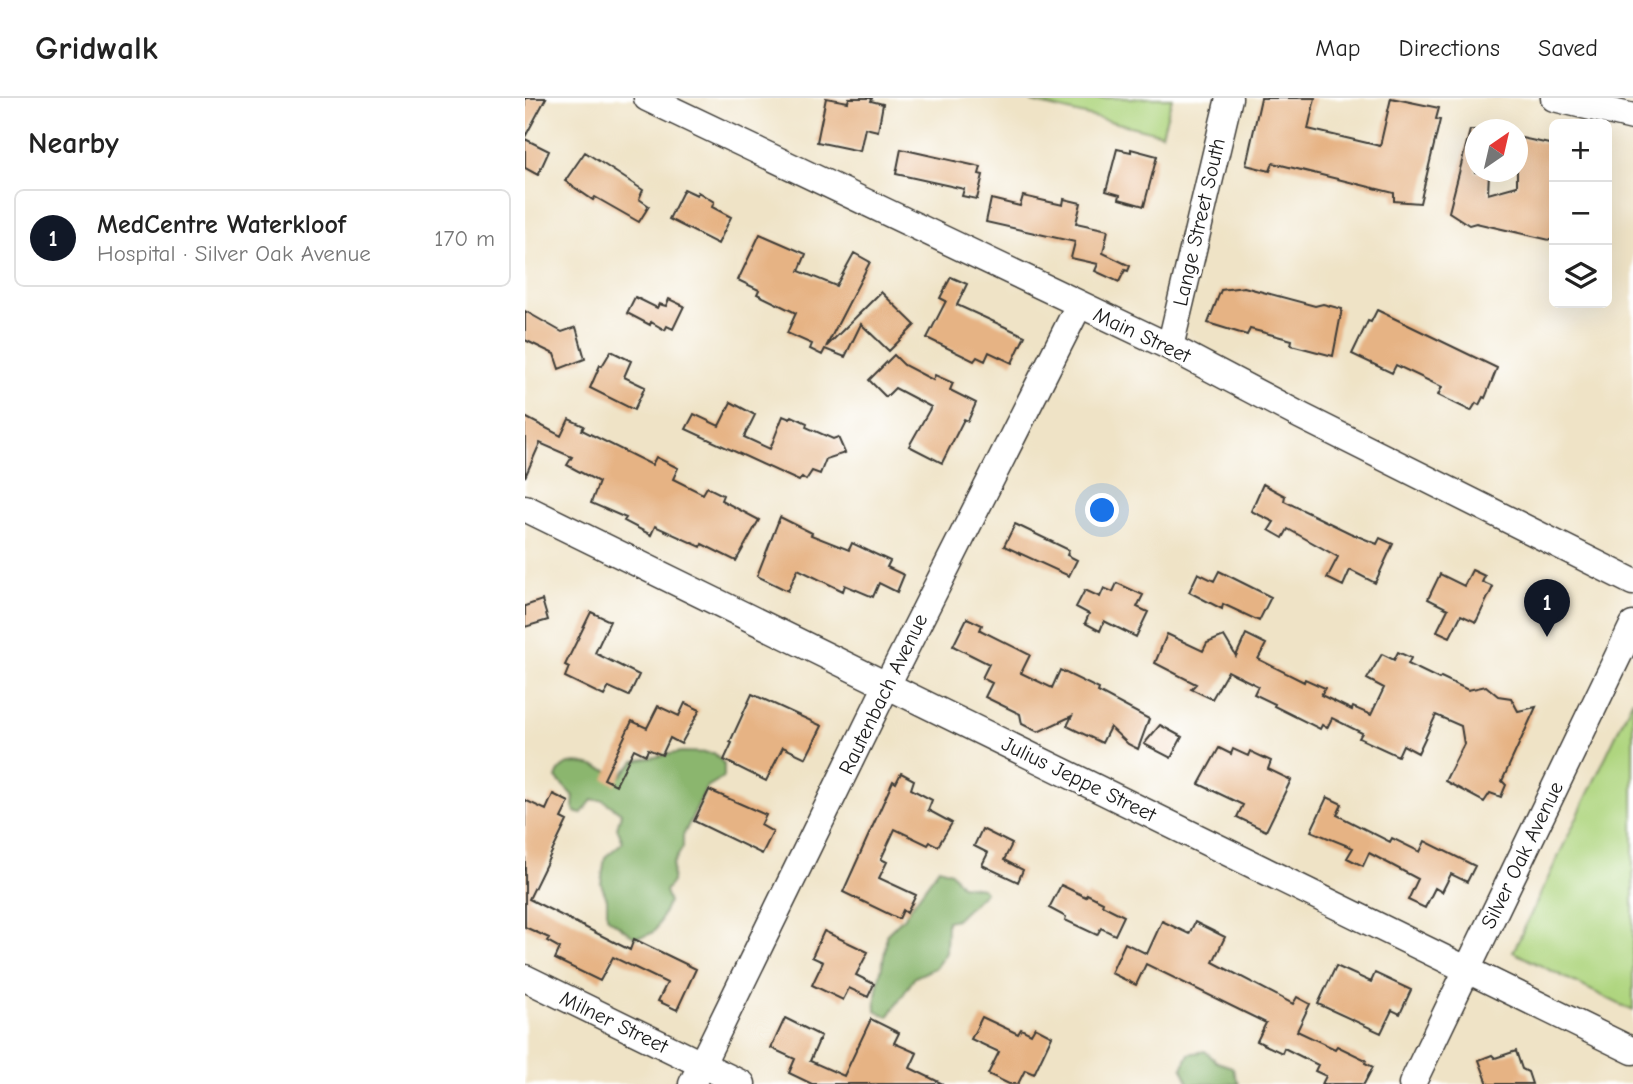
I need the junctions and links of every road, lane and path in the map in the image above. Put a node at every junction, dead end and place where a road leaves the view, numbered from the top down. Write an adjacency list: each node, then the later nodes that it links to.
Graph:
1 (1229, 98): 6 (street, Lange Street South)
2 (1554, 98): 4 (street)
3 (660, 101): 5 (street, Main Street)
4 (1633, 117)
5 (1079, 305): 6 (street, Main Street); 10 (street, Rautenbach Avenue)
6 (1170, 347): 8 (street, Main Street)
7 (525, 508): 10 (street, Julius Jeppe Street)
8 (1633, 582)
9 (1633, 625): 11 (street, Silver Oak Avenue)
10 (887, 685): 11 (street, Julius Jeppe Street); 14 (street, Rautenbach Avenue)
11 (1467, 969): 13 (street, Julius Jeppe Street); 16 (street, Silver Oak Avenue)
12 (525, 978): 14 (street, Milner Street)
13 (1633, 1051)
14 (697, 1074): 15 (street, Milner Street)
15 (742, 1084)
16 (1412, 1084)

